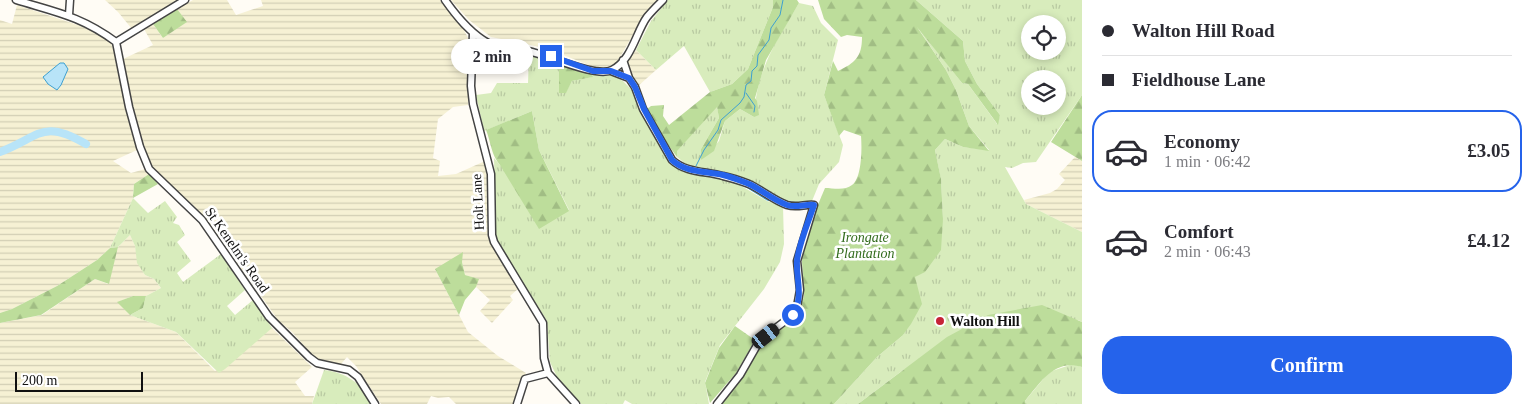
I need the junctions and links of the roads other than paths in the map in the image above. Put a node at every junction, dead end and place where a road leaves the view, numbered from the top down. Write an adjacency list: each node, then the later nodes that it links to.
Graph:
1 (16, 0): 6 (street)
2 (70, 0): 6 (street)
3 (185, 0): 8 (street)
4 (445, 0): 7 (street)
5 (663, 0): 9 (street)
6 (69, 15): 8 (street)
7 (473, 33): 10 (street); 12 (street, Holt Lane)
8 (116, 42): 13 (street, St Kenelm's Road)
9 (624, 60): 10 (street); 11 (street)
10 (613, 70): 11 (street)
11 (629, 78): 16 (street)
12 (548, 373): 14 (street); 15 (street)
13 (375, 404)
14 (517, 404)
15 (576, 404)
16 (717, 404)

